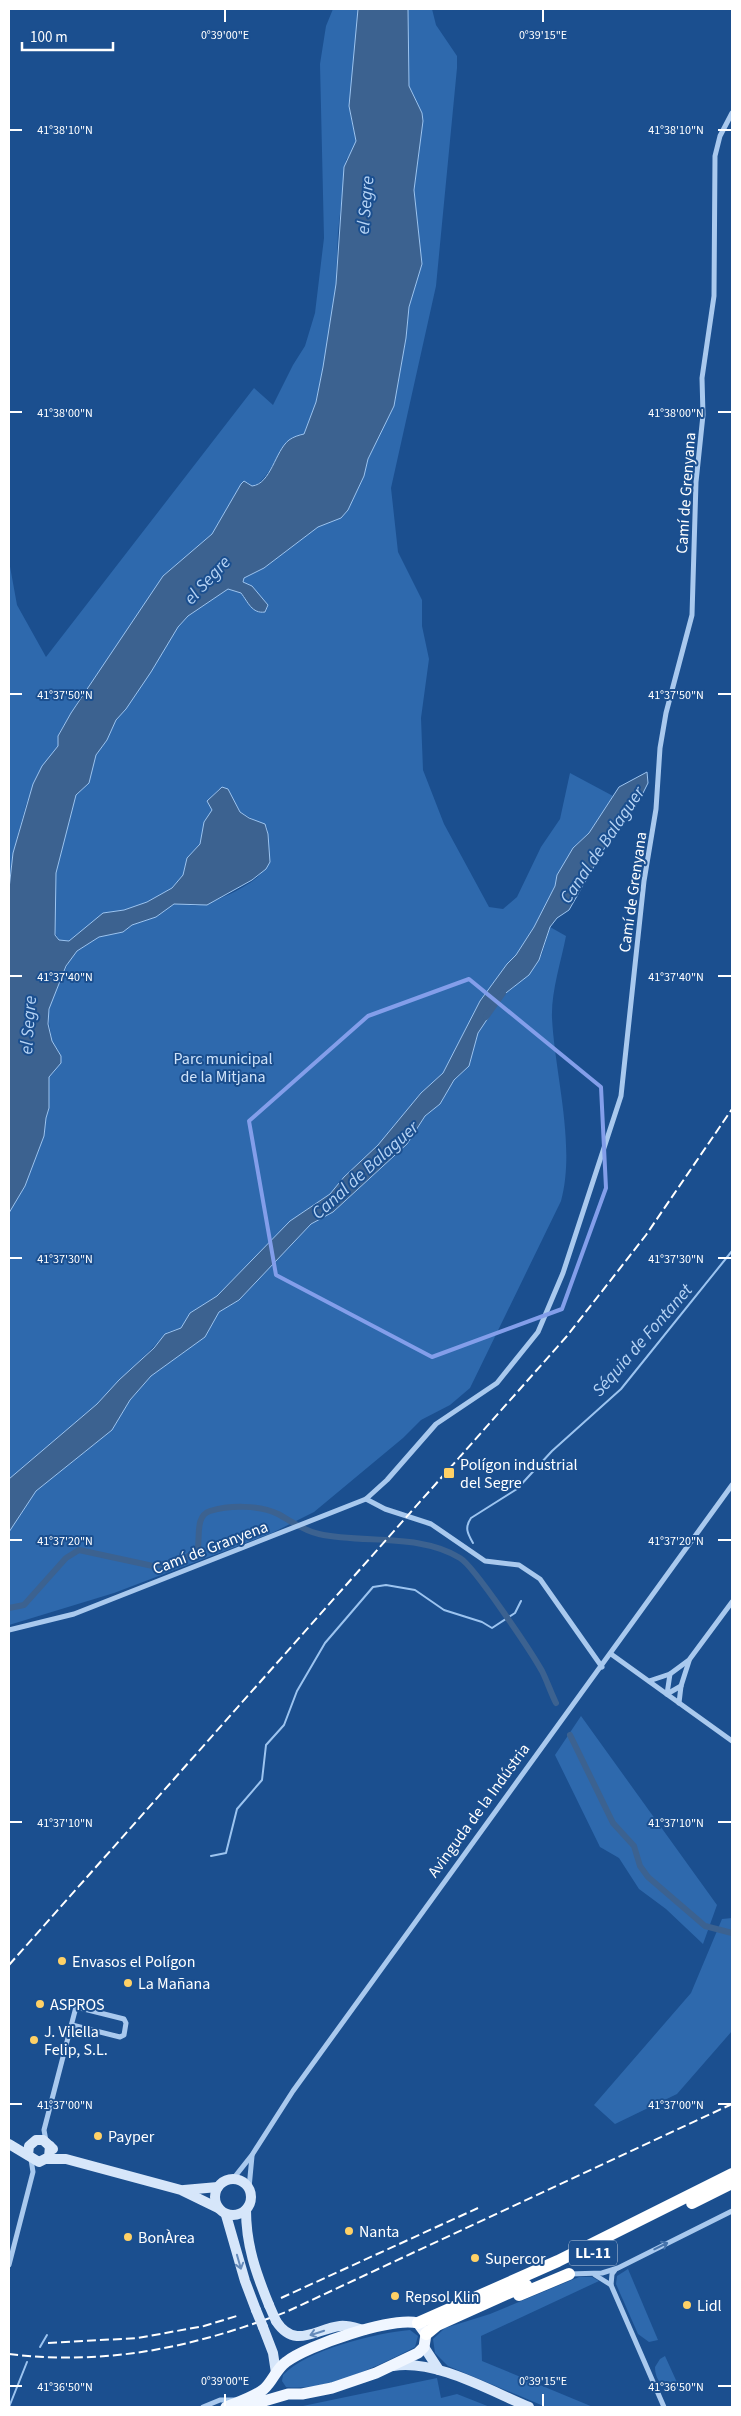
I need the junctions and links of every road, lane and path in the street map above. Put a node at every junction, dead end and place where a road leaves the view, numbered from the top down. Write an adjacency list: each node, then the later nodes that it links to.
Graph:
1 (732, 112): 2 (street, Camí de Grenyana)
2 (404, 1458): 4 (street, Camí de Granyena)
3 (732, 1485): 7 (street, Avinguda de la Indústria)
4 (366, 1499): 6 (street, Camí de Granyena); 9 (street)
5 (732, 1602): 8 (street)
6 (9, 1630)
7 (611, 1654): 9 (street, Avinguda de la Indústria); 11 (street)
8 (689, 1660): 10 (street); 12 (street)
9 (602, 1667): 21 (street, Avinguda de la Indústria)
10 (670, 1674): 11 (street); 13 (street)
11 (649, 1681): 13 (street)
12 (681, 1686): 13 (street); 14 (street)
13 (667, 1694): 14 (street)
14 (679, 1703): 15 (street)
15 (732, 1741)
16 (72, 2025): 16 (street); 17 (street)
17 (44, 2130): 18 (street); 19 (street)
18 (33, 2141): 19 (main road); 20 (main road); 22 (main road)
19 (48, 2144): 23 (main road); 24 (main road)
20 (12, 2145): 22 (main road)
21 (252, 2156): 27 (street, Avinguda de la Indústria); 30 (street, Avinguda de la Indústria)
22 (30, 2157): 24 (main road); 25 (street)
23 (66, 2159): 24 (main road); 31 (main road)
24 (44, 2161): 25 (street)
25 (33, 2172): 35 (street)
26 (732, 2174): 41 (highway, LL-11)
27 (233, 2179): 29 (main road); 30 (main road)
28 (732, 2183): 40 (highway, LL-11)
29 (218, 2187): 31 (main road); 33 (main road)
30 (249, 2188): 32 (main road)
31 (181, 2190): 33 (main road)
32 (246, 2210): 33 (main road); 42 (main road, one-way to 32, bridge)
33 (222, 2211): 46 (main road, one-way to 46, bridge)
34 (732, 2211): 36 (street, one-way to 34)
35 (9, 2265)
36 (618, 2268): 38 (street); 39 (street)
37 (568, 2274): 38 (street); 40 (highway)
38 (591, 2274): 39 (street)
39 (611, 2285): 52 (street)
40 (451, 2319): 43 (highway, LL-11)
41 (418, 2323): 42 (main road, LL-11); 43 (main road)
42 (364, 2330): 46 (main road, LL-11)
43 (425, 2341): 44 (main road, LL-11); 45 (main road)
44 (391, 2367): 45 (main road); 47 (main road, LL-11)
45 (440, 2371): 51 (main road)
46 (276, 2374): 47 (main road); 48 (main road, LL-11)
47 (288, 2394): 48 (main road, LL-11)
48 (244, 2403): 49 (street); 50 (main road, LL-11)
49 (203, 2407)
50 (226, 2407)
51 (529, 2407)
52 (664, 2407)

